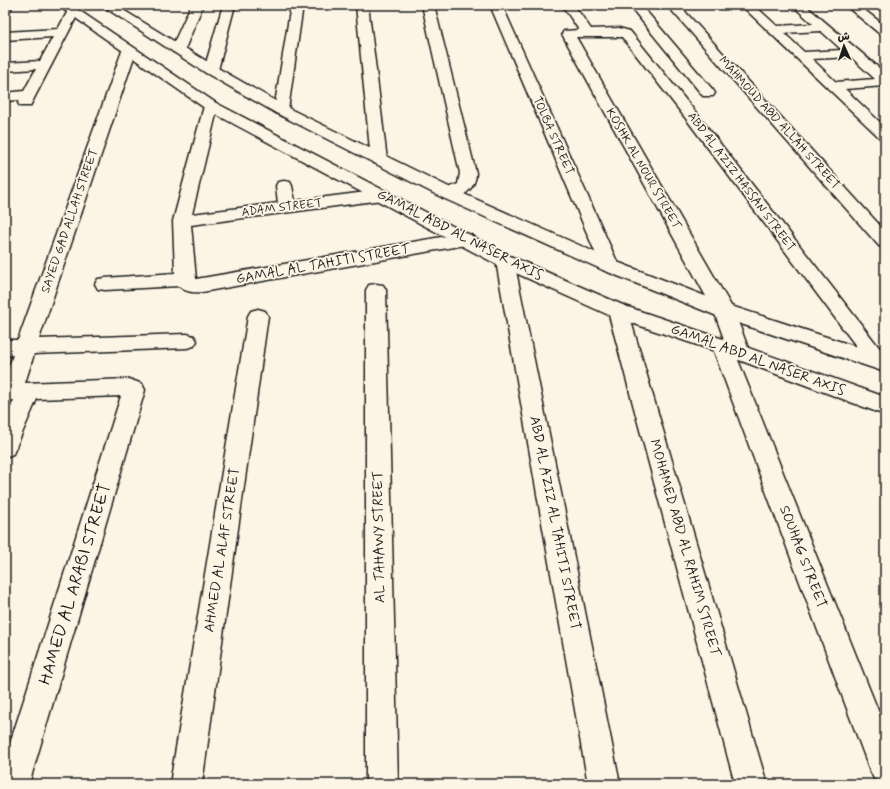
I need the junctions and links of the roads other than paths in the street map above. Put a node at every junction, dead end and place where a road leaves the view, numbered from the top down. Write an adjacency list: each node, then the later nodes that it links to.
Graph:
1 (7, 5): 15 (street)
2 (107, 5): 23 (street)
3 (197, 5): 23 (street)
4 (228, 5): 29 (street)
5 (296, 5): 35 (street)
6 (362, 5): 39 (street)
7 (428, 5): 41 (street)
8 (496, 5): 48 (street, TOLBA STREET)
9 (568, 5): 21 (street)
10 (635, 5): 32 (street)
11 (673, 5): 46 (street, MAHMOUD ABD ALLAH STREET)
12 (747, 5): 18 (street)
13 (798, 5): 17 (street)
14 (851, 5): 19 (street)
15 (5, 9)
16 (68, 9): 20 (street); 24 (street, GAMAL ABD AL NASER AXIS)
17 (823, 27): 18 (street); 25 (street)
18 (774, 30): 26 (street)
19 (885, 32)
20 (62, 33): 22 (street); 27 (street)
21 (587, 33): 53 (street, KOSHK AL NOUR STREET); 59 (street, ABD AL AZIZ HASSAN STREET)
22 (5, 36)
23 (178, 49): 29 (street)
24 (129, 51): 34 (street, GAMAL ABD AL NASER AXIS); 56 (street, SAYED GAD ALLAH STREET)
25 (854, 53): 26 (street); 30 (street)
26 (802, 56): 31 (street)
27 (46, 65): 28 (street); 33 (street)
28 (5, 67)
29 (211, 70): 35 (street)
30 (885, 81): 31 (street)
31 (834, 86): 37 (street)
32 (708, 93)
33 (5, 96)
34 (211, 106): 42 (street, GAMAL ABD AL NASER AXIS); 44 (street)
35 (281, 110): 39 (street)
36 (885, 115): 37 (street)
37 (866, 116): 38 (street)
38 (885, 135)
39 (379, 160): 41 (street)
40 (284, 186): 43 (street)
41 (449, 194): 48 (street)
42 (382, 195): 43 (street, ADAM STREET); 45 (street, GAMAL ABD AL NASER AXIS)
43 (287, 207): 44 (street, ADAM STREET)
44 (182, 221): 49 (street)
45 (464, 239): 47 (street, GAMAL ABD AL NASER AXIS); 49 (street, GAMAL AL TAHITI STREET)
46 (885, 242)
47 (505, 261): 52 (street, GAMAL ABD AL NASER AXIS); 67 (street, ABD AL AZIZ AL TAHITI STREET)
48 (610, 266): 53 (street)
49 (185, 279): 50 (street)
50 (105, 284)
51 (376, 290): 66 (street, AL TAHAWY STREET)
52 (618, 311): 58 (street, GAMAL ABD AL NASER AXIS); 68 (street, MOHAMED ABD AL RAHIM STREET)
53 (724, 311): 58 (street, KOSHK AL NOUR STREET); 59 (street)
54 (258, 316): 65 (street, AHMED AL ALAF STREET)
55 (187, 341): 56 (street)
56 (26, 347): 57 (street); 60 (street, SAYED GAD ALLAH STREET)
57 (5, 348)
58 (731, 350): 61 (street, GAMAL ABD AL NASER AXIS); 63 (street, SOUHAG STREET)
59 (881, 363)
60 (15, 391): 62 (street, SAYED GAD ALLAH STREET); 64 (street, HAMED AL ARABI STREET)
61 (885, 406)
62 (5, 447)
63 (885, 768)
64 (13, 784)
65 (186, 784)
66 (382, 784)
67 (604, 784)
68 (751, 784)

